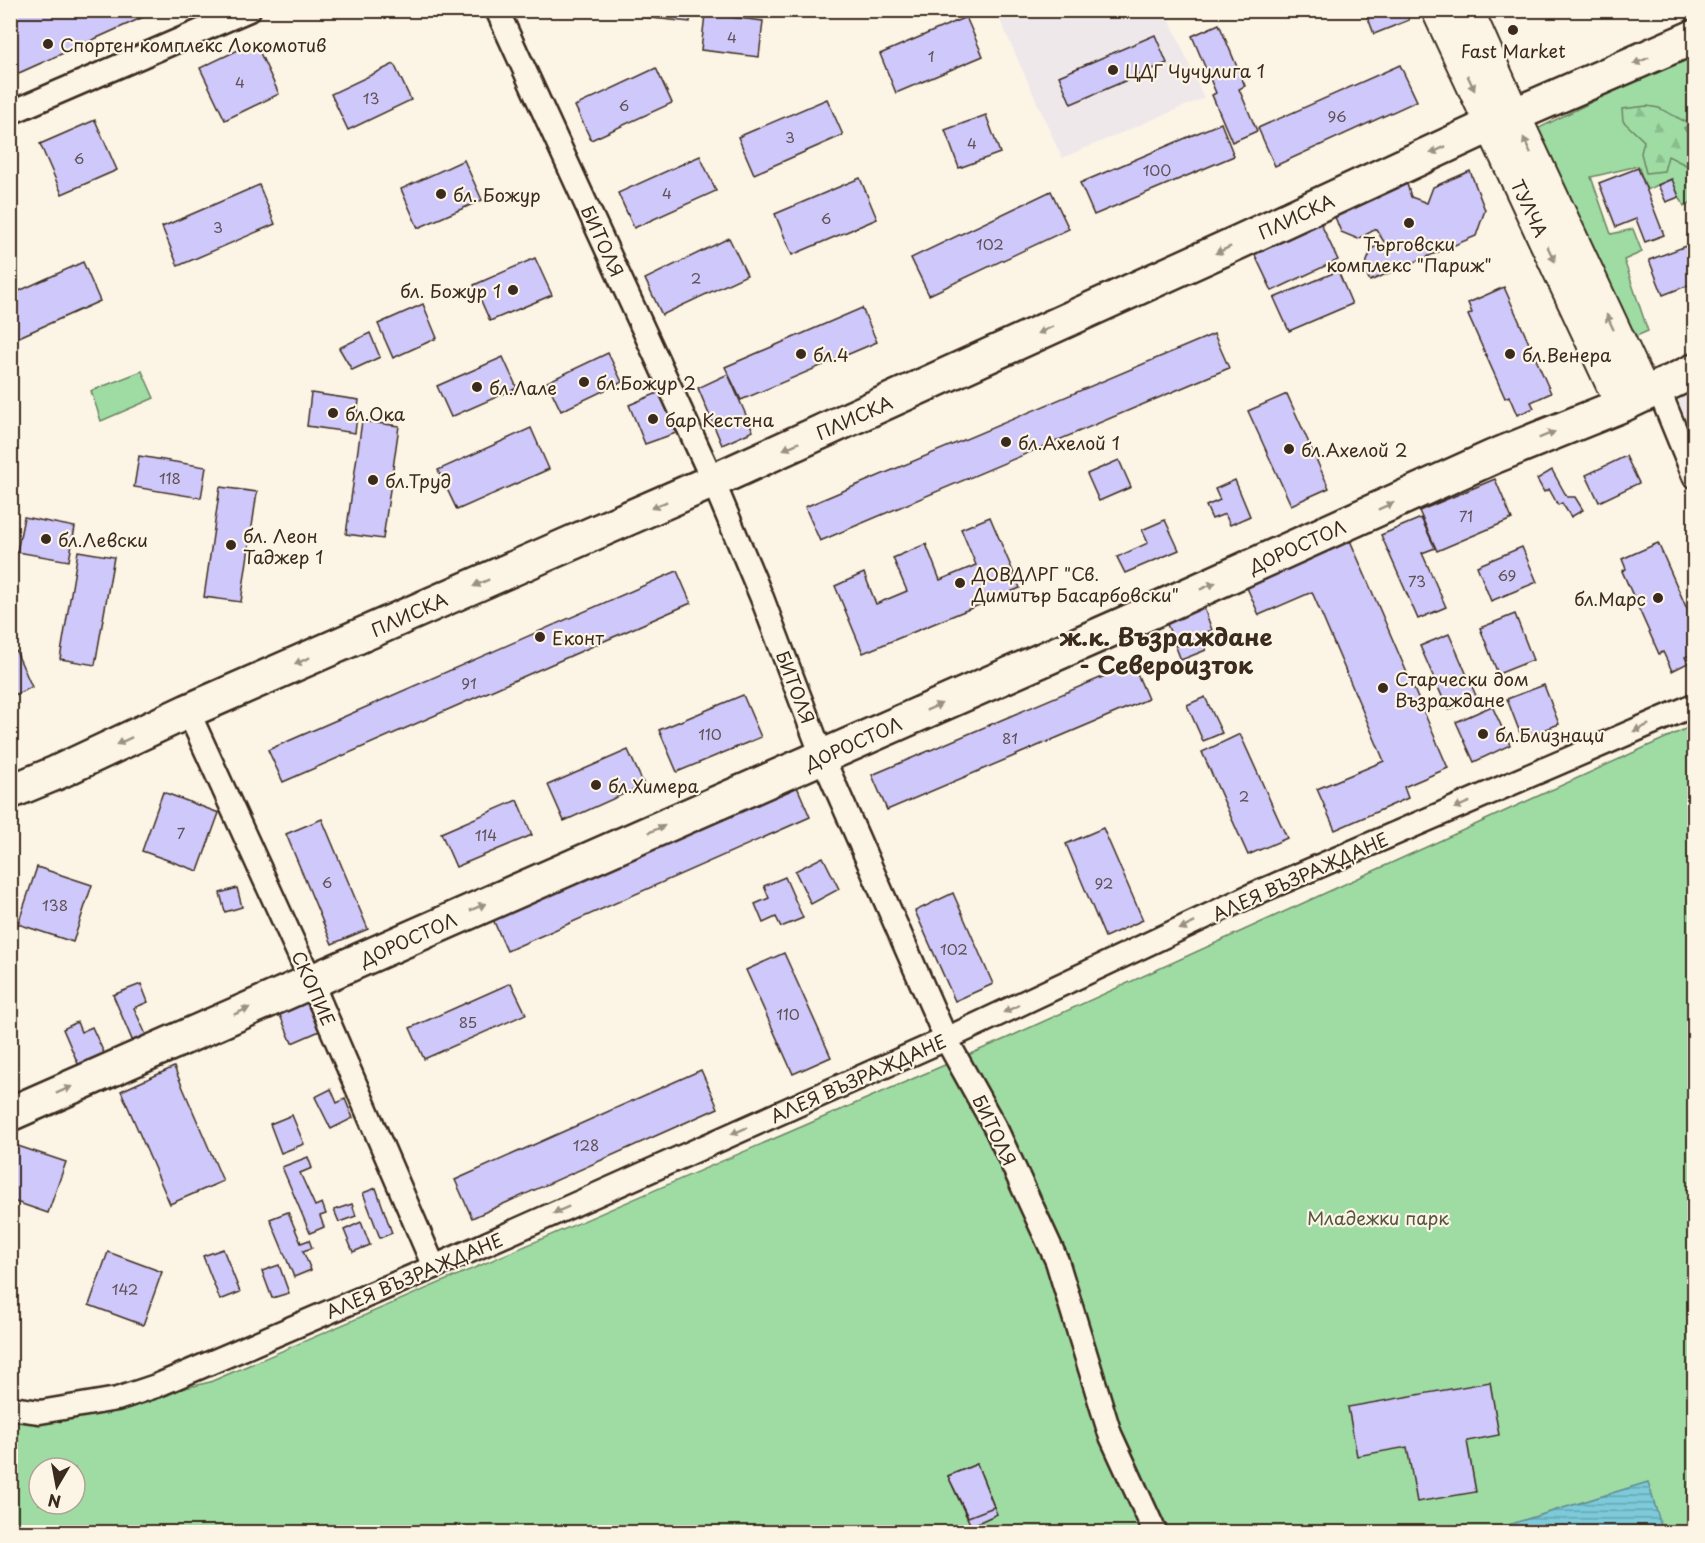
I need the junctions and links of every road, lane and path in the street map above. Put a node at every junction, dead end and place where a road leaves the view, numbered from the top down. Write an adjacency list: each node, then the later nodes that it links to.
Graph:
1 (249, 10): 6 (street)
2 (497, 10): 11 (street, БИТОЛЯ)
3 (1438, 10): 7 (main road, ТУЛЧА, one-way to 7)
4 (1467, 10): 7 (main road, ТУЛЧА)
5 (1695, 37): 7 (main road, ПЛИСКА, one-way to 7)
6 (10, 113)
7 (1502, 120): 9 (main road, ТУЛЧА); 11 (main road, ПЛИСКА, one-way to 11)
8 (1695, 371): 9 (main road, ДОРОСТОЛ)
9 (1641, 396): 10 (street); 14 (main road, ДОРОСТОЛ, one-way to 9)
10 (1695, 476)
11 (713, 481): 13 (main road, ПЛИСКА, one-way to 13); 14 (street, БИТОЛЯ)
12 (1695, 705): 17 (street, АЛЕЯ ВЪЗРАЖДАНЕ, one-way to 17)
13 (188, 711): 15 (main road, ПЛИСКА, one-way to 15); 16 (street, СКОПИЕ)
14 (822, 756): 16 (main road, ДОРОСТОЛ, one-way to 14); 17 (street, БИТОЛЯ)
15 (10, 792)
16 (311, 981): 18 (main road, ДОРОСТОЛ, one-way to 16); 19 (street, СКОПИЕ)
17 (946, 1039): 19 (street, АЛЕЯ ВЪЗРАЖДАНЕ, one-way to 19); 21 (street, БИТОЛЯ)
18 (10, 1114)
19 (434, 1267): 20 (street, АЛЕЯ ВЪЗРАЖДАНЕ)
20 (10, 1408)
21 (1155, 1533)

